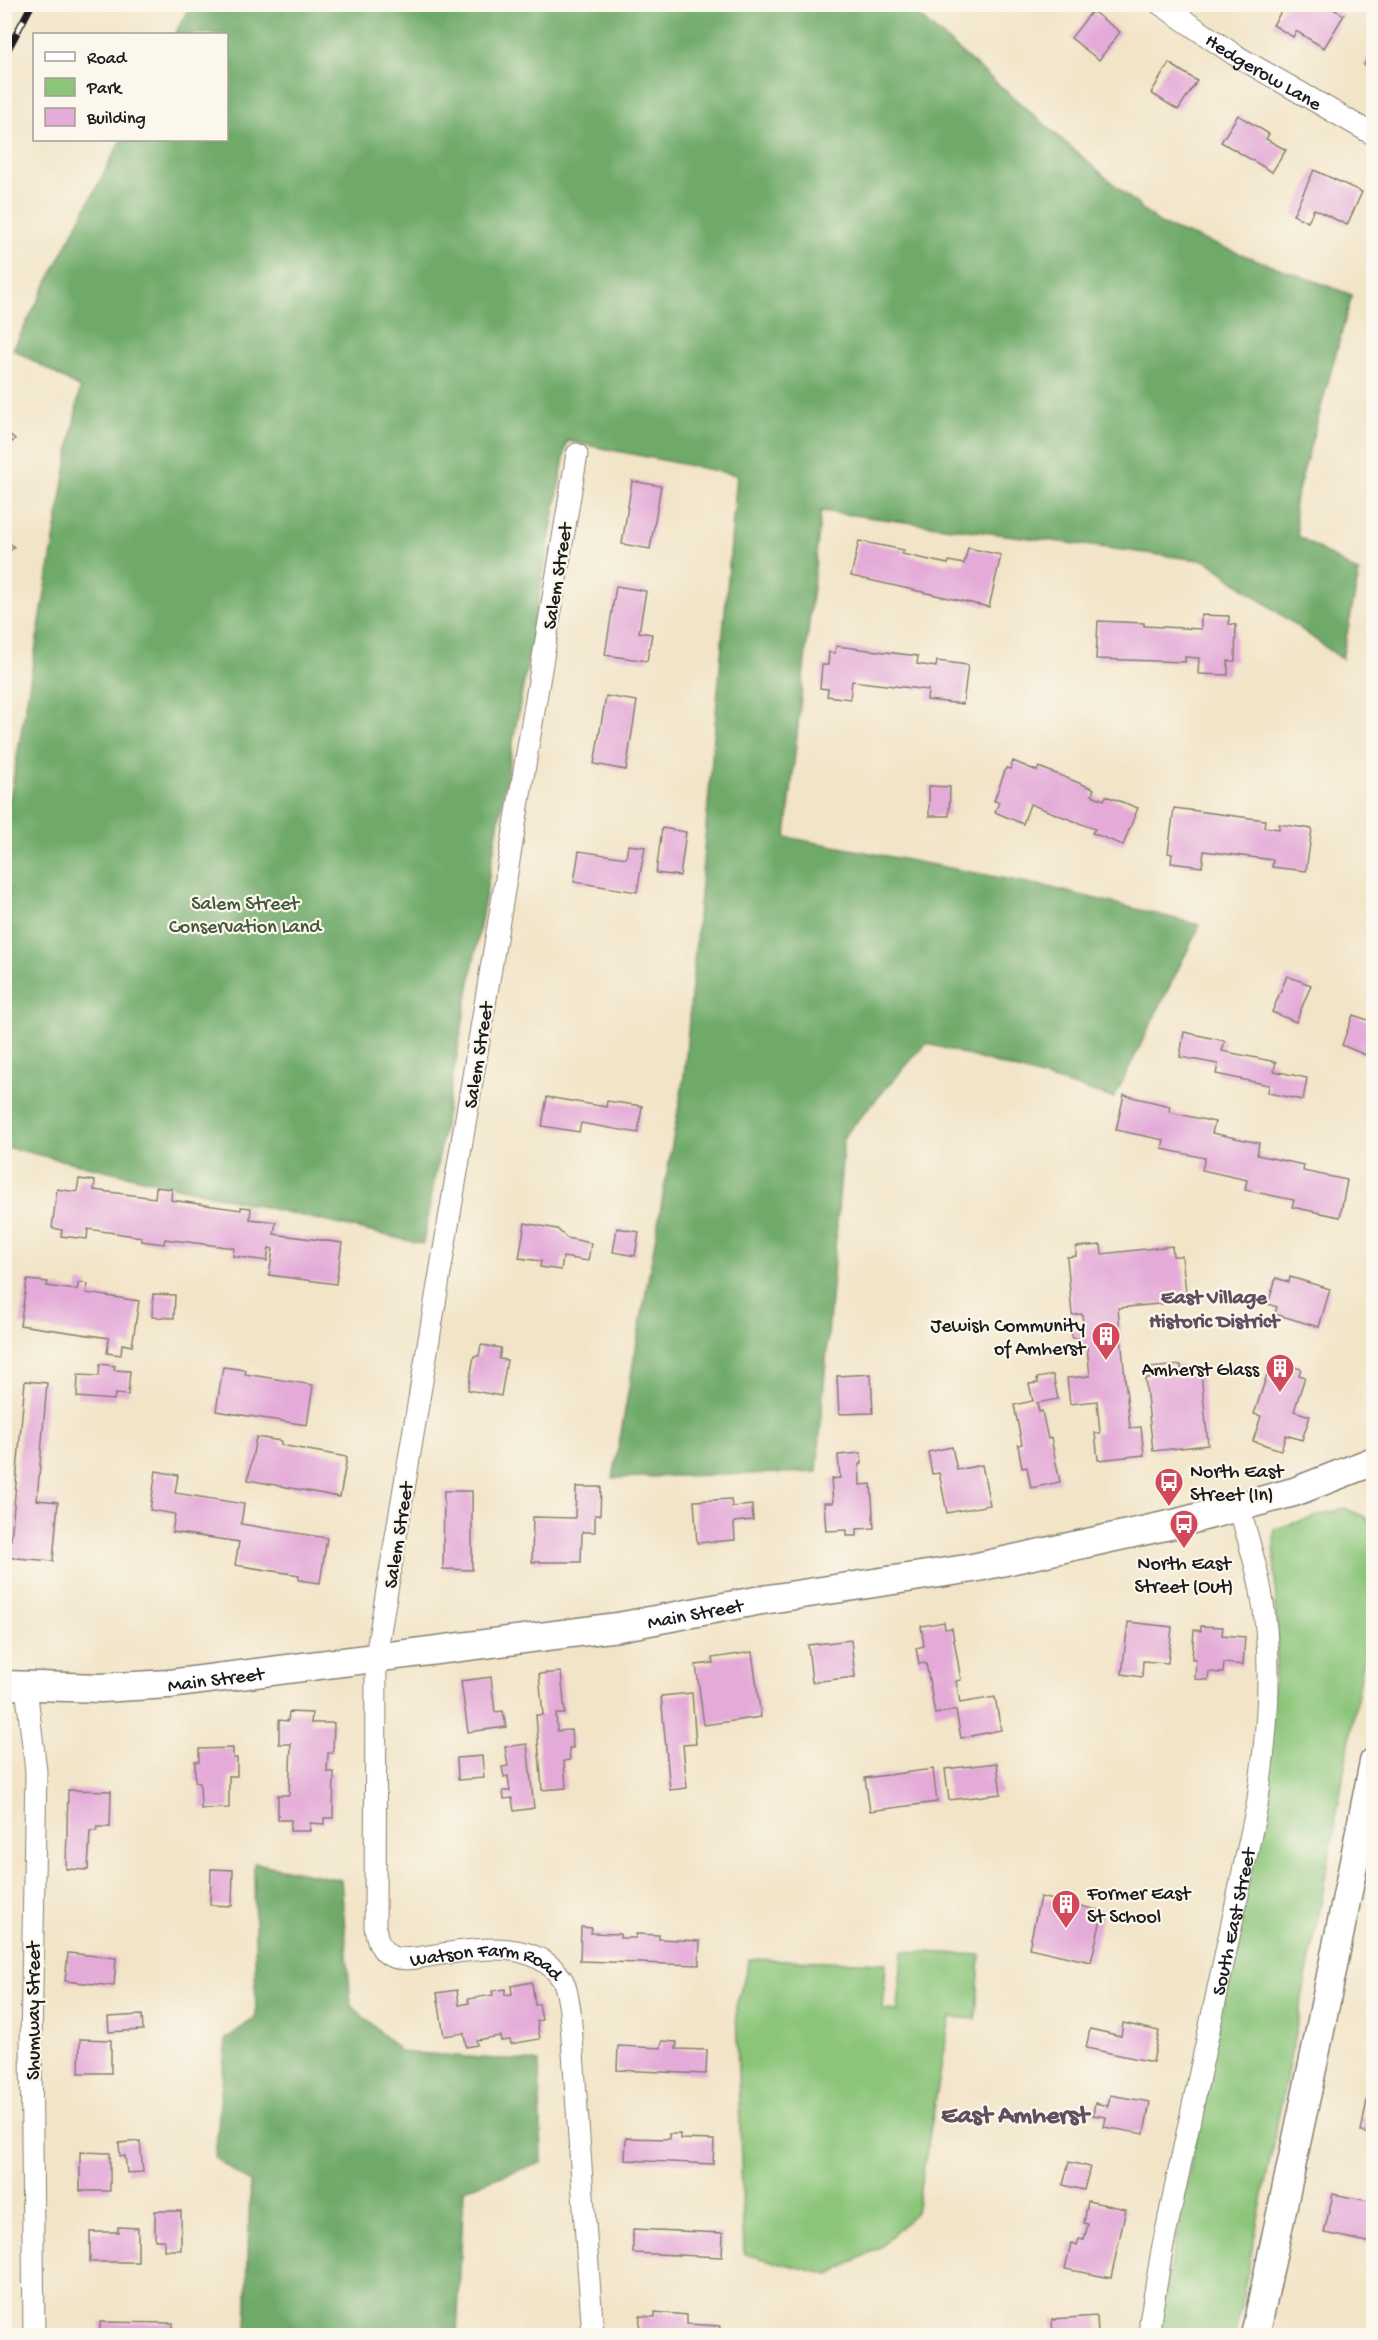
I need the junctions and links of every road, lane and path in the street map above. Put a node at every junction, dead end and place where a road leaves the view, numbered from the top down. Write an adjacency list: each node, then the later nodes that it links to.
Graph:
1 (1160, 4): 2 (street, Hedgerow Lane)
2 (1374, 135)
3 (577, 454): 6 (street, Salem Street)
4 (1374, 1461): 5 (main road, Main Street)
5 (1239, 1506): 6 (main road, Main Street); 11 (street, South East Street)
6 (376, 1656): 7 (main road, Main Street); 10 (street, Watson Farm Road)
7 (15, 1686): 9 (street, Shumway Street)
8 (1374, 1762): 12 (main road)
9 (34, 2336)
10 (593, 2336)
11 (1150, 2336)
12 (1255, 2336)

